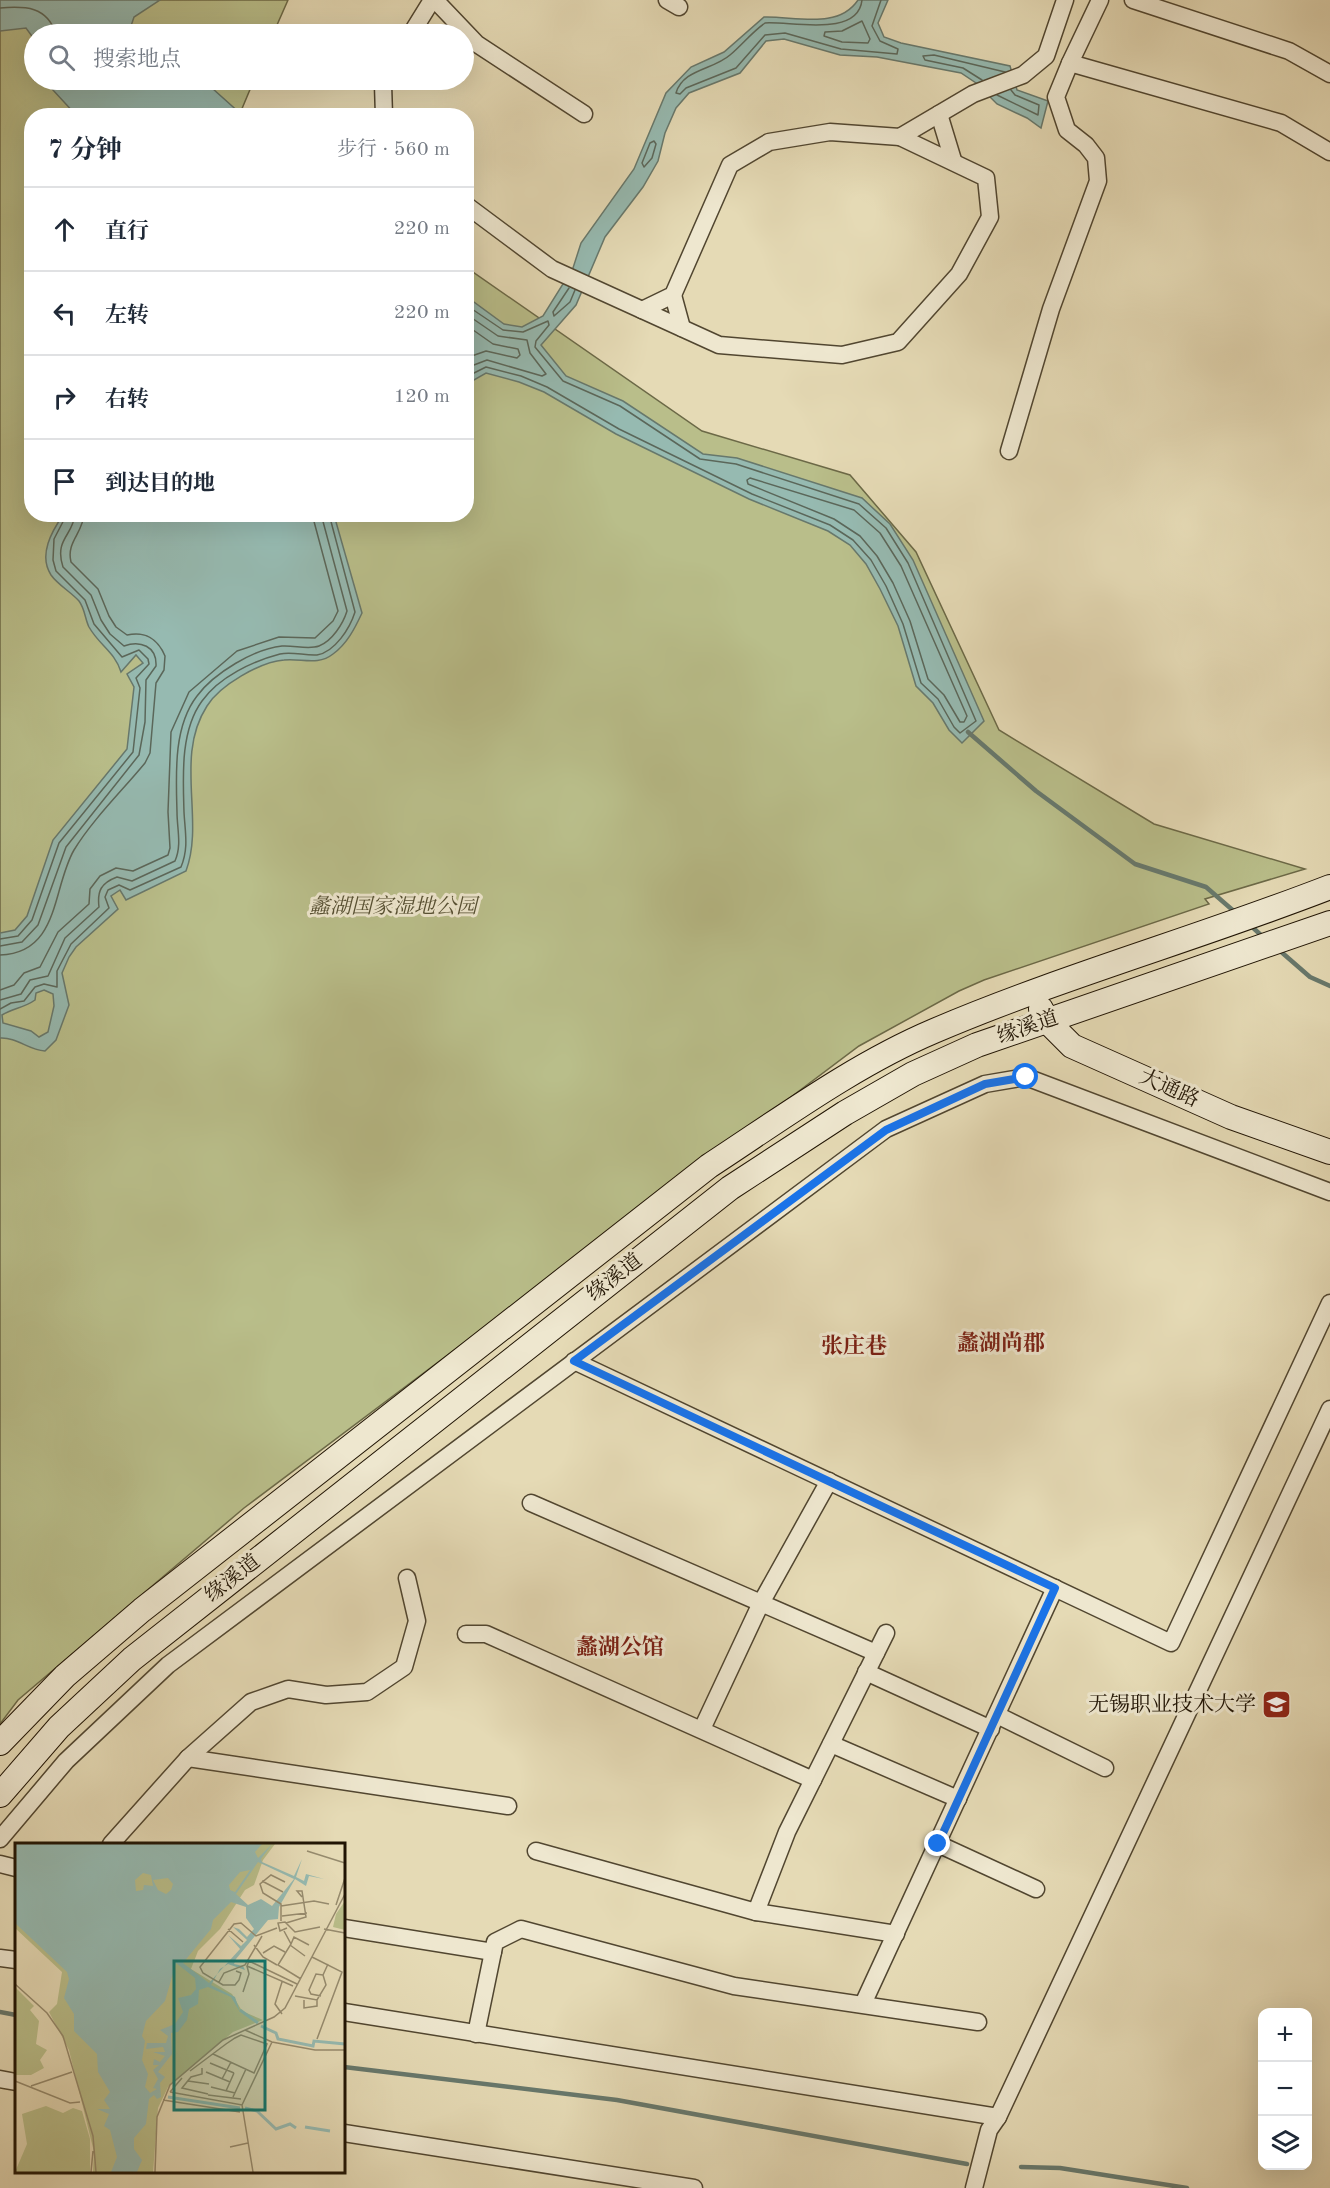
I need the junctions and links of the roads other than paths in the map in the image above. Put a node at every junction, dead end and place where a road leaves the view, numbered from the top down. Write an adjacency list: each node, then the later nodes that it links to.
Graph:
1 (434, 0): 5 (street); 6 (street)
2 (1100, 0): 8 (street)
3 (1133, 0): 9 (street)
4 (1063, 1): 13 (street)
5 (418, 24)
6 (457, 24)
7 (474, 41): 12 (street)
8 (1070, 63): 15 (street); 21 (street)
9 (1330, 74)
10 (383, 90): 11 (street)
11 (384, 108)
12 (584, 114)
13 (939, 114): 14 (street); 16 (street)
14 (900, 137): 16 (street); 18 (street)
15 (1330, 152)
16 (953, 160): 20 (street)
17 (474, 211): 19 (street)
18 (673, 295): 19 (street); 20 (street)
19 (642, 310): 20 (street)
20 (682, 328)
21 (1009, 451)
22 (1330, 887): 24 (main road, 缘溪道)
23 (1330, 923): 25 (main road, 缘溪道)
24 (1032, 994): 25 (main road, 大通路); 42 (main road, 缘溪道)
25 (1047, 1021): 26 (main road, 大通路); 47 (main road, 缘溪道)
26 (1330, 1152)
27 (1330, 1192): 29 (street)
28 (1330, 1303): 34 (street)
29 (574, 1361): 31 (street); 50 (street)
30 (1330, 1409): 69 (street)
31 (829, 1481): 34 (street); 35 (street)
32 (531, 1503): 35 (street)
33 (407, 1578): 44 (street)
34 (1055, 1588): 40 (street)
35 (760, 1603): 38 (street); 41 (street)
36 (886, 1633): 38 (street)
37 (466, 1634): 41 (street)
38 (876, 1653): 39 (street)
39 (866, 1672): 40 (street); 43 (street)
40 (994, 1722): 45 (street); 48 (street)
41 (702, 1729): 46 (street)
42 (0, 1743)
43 (831, 1744): 46 (street); 48 (street)
44 (188, 1758): 49 (street); 51 (street)
45 (1104, 1768)
46 (813, 1780): 57 (street)
47 (0, 1795)
48 (958, 1799): 52 (street)
49 (508, 1806)
50 (0, 1839)
51 (113, 1843)
52 (938, 1844): 56 (street); 59 (street)
53 (536, 1851): 57 (street)
54 (0, 1864): 55 (street)
55 (15, 1868)
56 (1036, 1889)
57 (756, 1912): 59 (street)
58 (345, 1928): 60 (street)
59 (896, 1935): 63 (street)
60 (493, 1952): 63 (street); 66 (street)
61 (0, 1958): 62 (street)
62 (15, 1960)
63 (863, 2004): 65 (street)
64 (345, 2013): 66 (street)
65 (978, 2022)
66 (476, 2034): 69 (street)
67 (0, 2079): 68 (street)
68 (15, 2082)
69 (998, 2117): 72 (street)
70 (345, 2133): 71 (street)
71 (694, 2188)
72 (974, 2188)

